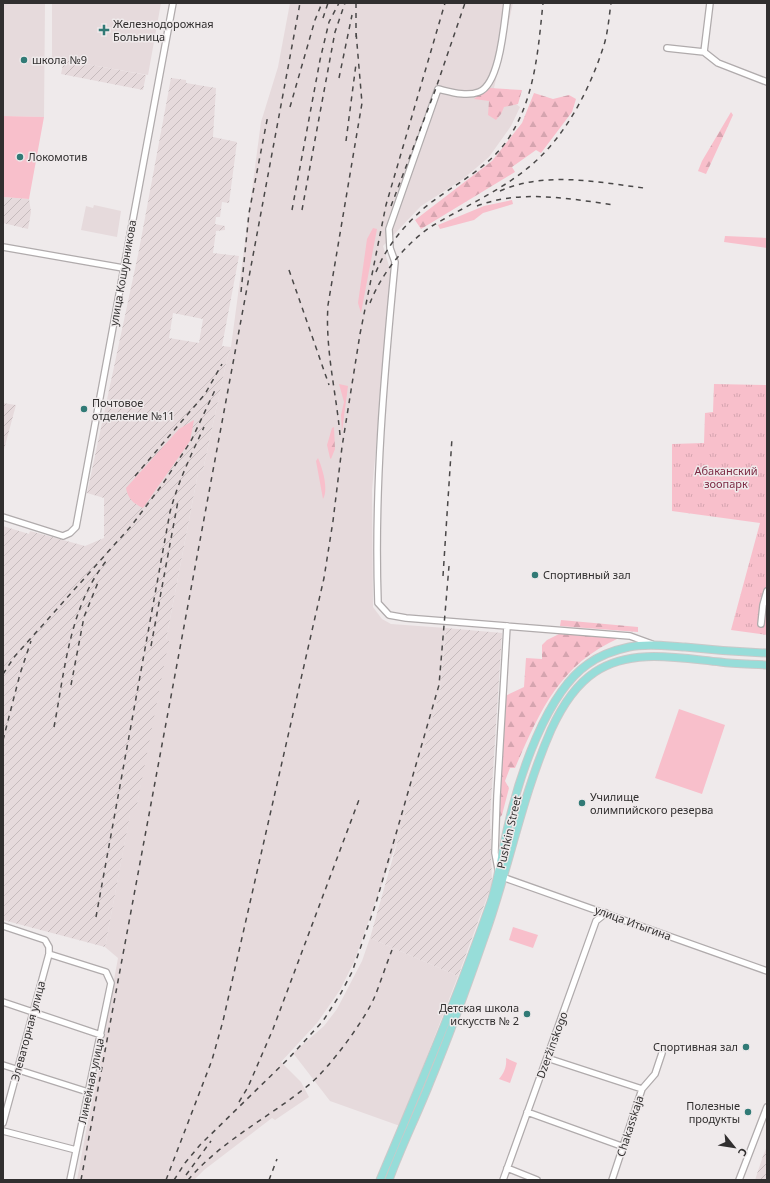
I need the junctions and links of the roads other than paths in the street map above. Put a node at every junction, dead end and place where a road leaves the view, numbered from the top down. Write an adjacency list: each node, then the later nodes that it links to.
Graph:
1 (173, 3): 8 (street, улица Кошурникова)
2 (507, 3): 13 (street)
3 (710, 3): 5 (street)
4 (667, 48): 5 (street)
5 (704, 52): 6 (street)
6 (767, 82)
7 (3, 247): 8 (street)
8 (123, 268): 9 (street, улица Кошурникова)
9 (3, 517)
10 (767, 591): 11 (street)
11 (765, 609): 12 (street)
12 (761, 624)
13 (507, 626): 14 (street); 17 (street)
14 (656, 645): 15 (main road, Pushkin Street); 17 (main road, Pushkin Street)
15 (767, 653)
16 (767, 665): 17 (main road, Pushkin Street)
17 (502, 876): 18 (street, улица Итыгина); 39 (main road, Pushkin Street); 40 (main road, Pushkin Street)
18 (606, 913): 21 (street, улица Итыгина); 26 (street, Dzeržinskogo)
19 (3, 926): 20 (street)
20 (49, 954): 23 (street, Элеваторная улица); 24 (street, Линейная улица)
21 (767, 971)
22 (3, 1002): 23 (street)
23 (33, 1013): 24 (street); 28 (street, Элеваторная улица)
24 (101, 1035): 30 (street, Линейная улица)
25 (662, 1053): 29 (street, Chakasskaja)
26 (547, 1058): 29 (street); 32 (street, Dzeržinskogo)
27 (3, 1065): 28 (street)
28 (18, 1070): 30 (street); 33 (street, Элеваторная улица)
29 (642, 1089): 35 (street, Chakasskaja)
30 (88, 1092): 36 (street, Линейная улица)
31 (767, 1107): 44 (street)
32 (527, 1112): 35 (street); 37 (street, Dzeržinskogo)
33 (3, 1123)
34 (3, 1131): 36 (street)
35 (624, 1147): 43 (street, Chakasskaja)
36 (76, 1150): 38 (street, Линейная улица)
37 (507, 1168): 41 (street, Dzeržinskogo); 42 (street)
38 (70, 1180)
39 (380, 1180)
40 (389, 1180)
41 (503, 1180)
42 (537, 1180)
43 (612, 1180)
44 (739, 1180)

